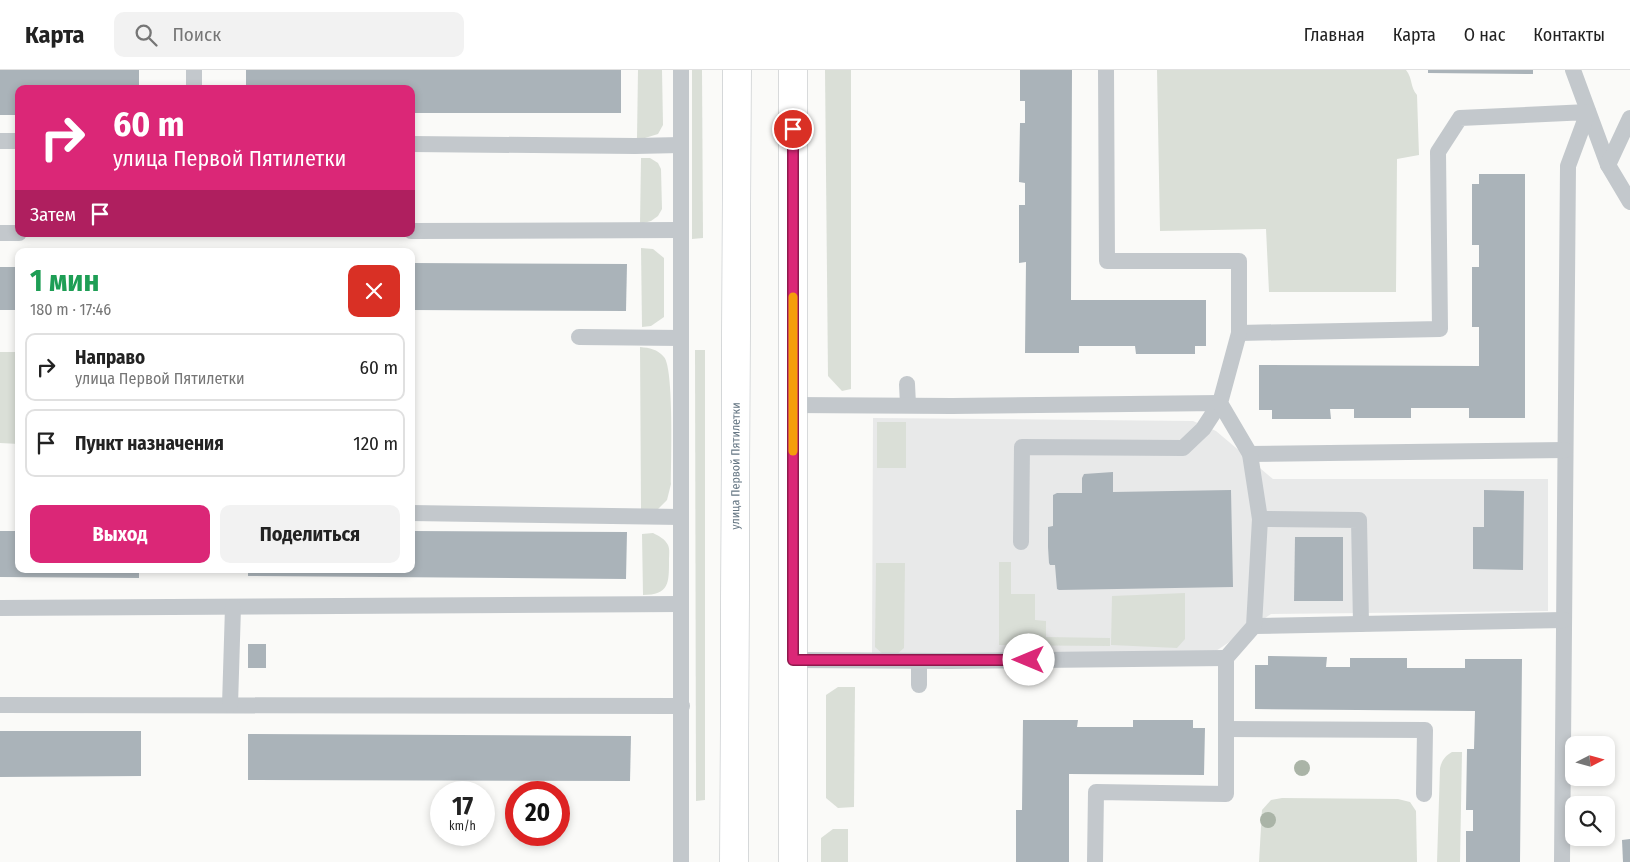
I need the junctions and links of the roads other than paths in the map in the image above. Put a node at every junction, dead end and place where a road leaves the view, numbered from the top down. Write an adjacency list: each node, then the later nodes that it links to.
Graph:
1 (194, 70): 7 (lane)
2 (681, 70): 13 (lane)
3 (737, 70): 49 (main road, улица Первой Пятилетки)
4 (793, 70): 25 (main road)
5 (1106, 70): 20 (lane)
6 (1574, 70): 8 (lane)
7 (194, 85)
8 (1588, 112): 14 (lane); 20 (lane); 27 (lane)
9 (1630, 118): 14 (lane)
10 (0, 141): 11 (lane)
11 (15, 141)
12 (415, 144): 13 (lane)
13 (681, 145): 16 (lane)
14 (1608, 165): 15 (lane)
15 (1630, 202)
16 (681, 230): 17 (lane); 22 (lane)
17 (415, 231)
18 (0, 233): 19 (lane)
19 (15, 233)
20 (1239, 333): 24 (lane)
21 (579, 337): 22 (lane)
22 (681, 338): 30 (lane)
23 (908, 384): 26 (lane)
24 (1220, 403): 26 (lane); 28 (lane); 32 (lane)
25 (793, 405): 26 (lane); 40 (main road)
26 (908, 405)
27 (1565, 450): 28 (lane); 36 (lane)
28 (1250, 454): 31 (lane)
29 (415, 513): 30 (lane)
30 (681, 517): 33 (lane)
31 (1260, 518): 37 (lane); 38 (lane)
32 (1020, 542)
33 (682, 604): 34 (lane); 45 (lane)
34 (232, 607): 35 (lane); 44 (lane)
35 (0, 608)
36 (1564, 620): 37 (lane); 52 (lane)
37 (1361, 624): 38 (lane)
38 (1254, 626): 39 (lane)
39 (1226, 658): 41 (lane); 46 (lane)
40 (793, 660): 41 (lane); 50 (main road)
41 (919, 661): 42 (lane)
42 (919, 685)
43 (0, 705): 44 (lane)
44 (230, 705): 45 (lane)
45 (682, 706): 48 (lane)
46 (1226, 729): 47 (lane); 51 (lane)
47 (1424, 794)
48 (681, 862)
49 (734, 862)
50 (793, 862)
51 (1095, 862)
52 (1562, 862)

